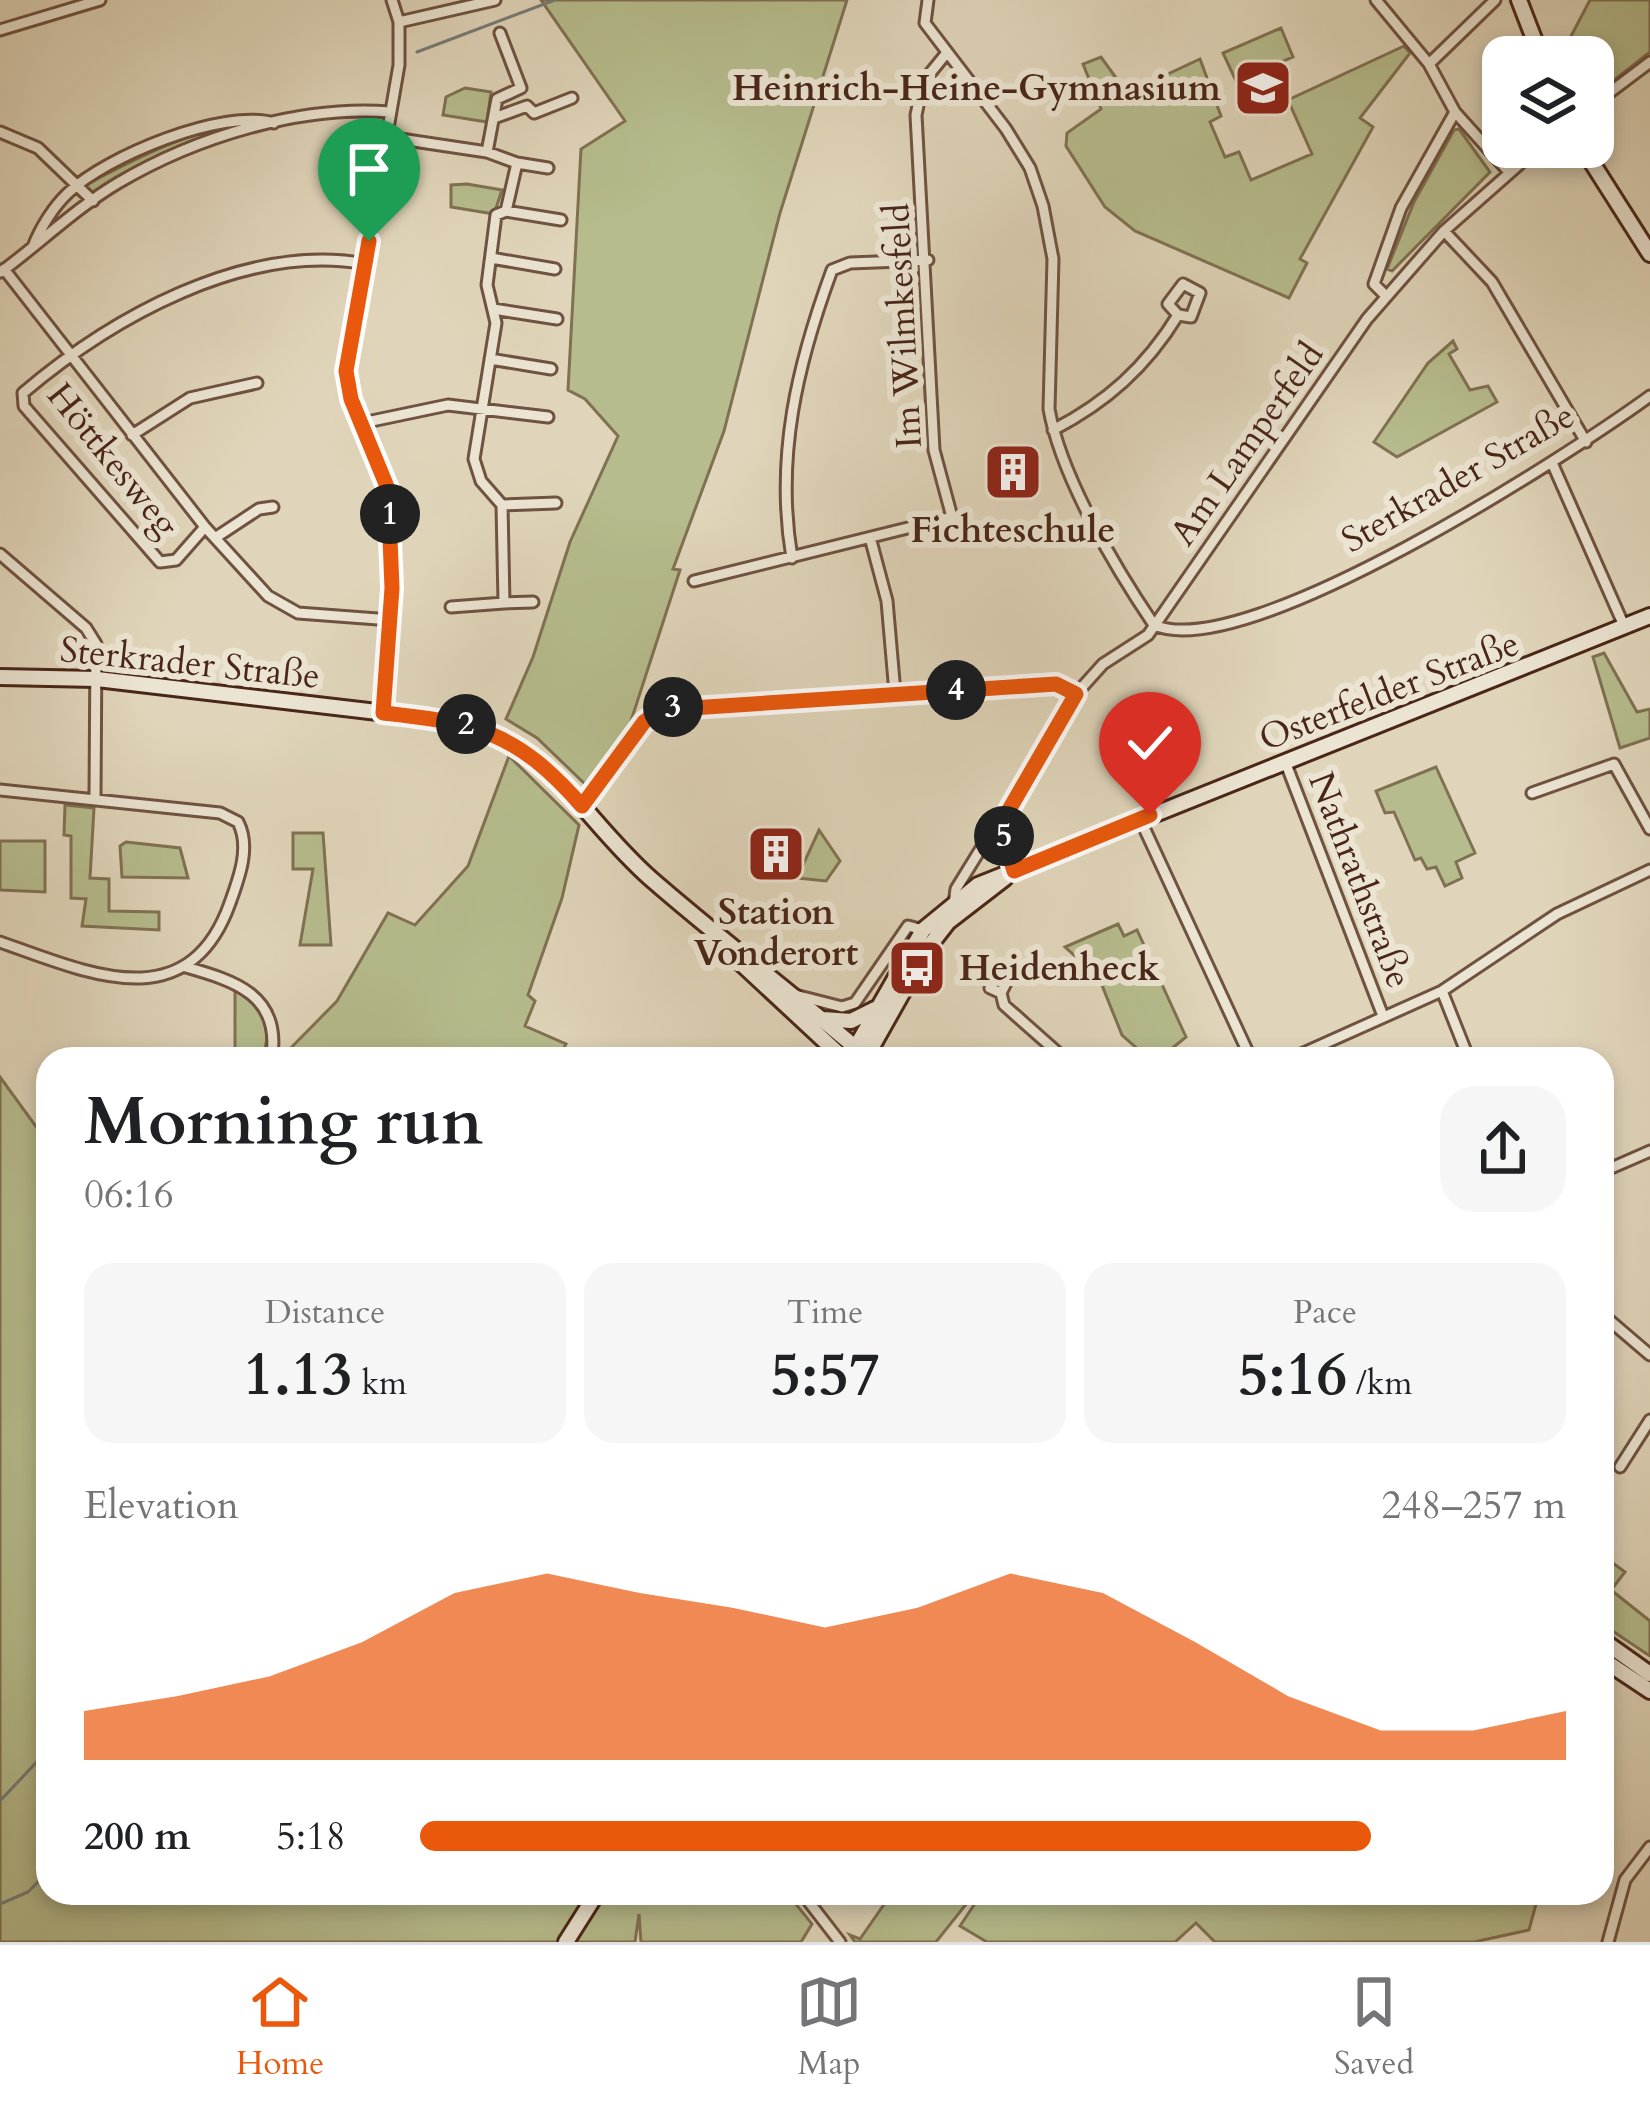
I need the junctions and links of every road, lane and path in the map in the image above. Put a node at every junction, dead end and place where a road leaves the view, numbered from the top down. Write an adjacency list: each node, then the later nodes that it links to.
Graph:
1 (100, 0): 9 (street)
2 (392, 0): 8 (street)
3 (496, 0): 8 (street)
4 (928, 0): 12 (street)
5 (1376, 0): 14 (street)
6 (1495, 0): 14 (street)
7 (1519, 0): 11 (main road)
8 (399, 22): 19 (street)
9 (0, 30)
10 (500, 33): 15 (street)
11 (1533, 36)
12 (945, 55): 39 (street, Im Wilmkesfeld); 55 (street)
13 (1650, 62): 16 (street)
14 (1429, 64): 20 (street)
15 (521, 88): 18 (street); 21 (street)
16 (1614, 89)
17 (572, 98): 18 (street)
18 (527, 106): 21 (street)
19 (390, 112): 22 (street); 24 (street)
20 (1455, 112): 30 (street); 43 (street)
21 (494, 118): 25 (street)
22 (274, 123): 31 (street); 32 (street)
23 (0, 132): 31 (street)
24 (387, 137): 25 (street); 40 (street)
25 (488, 152): 26 (street)
26 (517, 163): 27 (street); 33 (street)
27 (548, 168)
28 (1512, 168): 30 (street, Am Lamperfeld)
29 (1595, 168): 37 (main road)
30 (1508, 171): 35 (street, Am Lamperfeld)
31 (78, 186): 32 (street); 36 (street)
32 (93, 201): 36 (street)
33 (506, 211): 34 (street); 38 (street)
34 (560, 220)
35 (1444, 231): 43 (street, Am Lamperfeld); 57 (street)
36 (33, 247): 42 (street)
37 (1650, 254)
38 (491, 258): 41 (street); 44 (street)
39 (928, 260): 64 (street, Im Wilmkesfeld); 66 (street)
40 (366, 264): 47 (street); 54 (street)
41 (555, 269)
42 (2, 271): 47 (street)
43 (1386, 296): 73 (street, Am Lamperfeld)
44 (493, 309): 46 (street); 48 (street)
45 (1178, 315): 55 (street)
46 (557, 319)
47 (68, 353): 56 (street); 62 (street, Höttkesweg)
48 (490, 358): 49 (street); 52 (street)
49 (551, 369)
50 (257, 383): 56 (street)
51 (1650, 396): 57 (street, Sterkrader Straße)
52 (482, 406): 53 (street); 54 (street); 60 (street)
53 (548, 417)
54 (362, 423): 72 (street)
55 (1053, 430): 73 (street)
56 (132, 435): 62 (street)
57 (1586, 442): 58 (street, Sterkrader Straße)
58 (1553, 465): 73 (street, Sterkrader Straße); 74 (street)
59 (556, 503): 60 (street)
60 (502, 505): 69 (street)
61 (273, 507): 63 (street)
62 (205, 527): 63 (street)
63 (215, 538): 72 (street)
64 (871, 541): 66 (street, Im Wilmkesfeld); 77 (street)
65 (0, 554): 76 (street)
66 (792, 558): 67 (street, Im Wilmkesfeld)
67 (694, 581)
68 (532, 602): 69 (street)
69 (504, 603): 70 (street)
70 (451, 607)
71 (1650, 616): 74 (main road, Osterfelder Straße)
72 (391, 620): 79 (street)
73 (1154, 625): 78 (street)
74 (1625, 628): 80 (main road, Osterfelder Straße)
75 (0, 677): 76 (main road, Sterkrader Straße)
76 (97, 679): 79 (main road, Sterkrader Straße); 83 (street)
77 (895, 693): 78 (street); 84 (street)
78 (1076, 694): 85 (street)
79 (383, 713): 84 (main road, Sterkrader Straße)
80 (1286, 764): 86 (main road, Osterfelder Straße); 99 (street, Nathrathstraße)
81 (0, 790): 83 (street)
82 (1532, 793): 87 (street)
83 (95, 797): 94 (street)
84 (579, 802): 91 (main road)
85 (1006, 815): 89 (street); 90 (street)
86 (1140, 819): 89 (main road, Osterfelder Straße); 107 (street)
87 (1650, 829)
88 (1650, 870): 95 (street)
89 (1014, 871): 90 (main road, Osterfelder Straße); 105 (main road, Osterfelder Straße)
90 (954, 904): 92 (main road, Osterfelder Straße)
91 (702, 923): 97 (main road); 102 (main road)
92 (923, 930): 97 (street, Osterfelder Straße); 98 (main road, Osterfelder Straße)
93 (0, 942): 94 (street)
94 (186, 967): 101 (street)
95 (1442, 991): 99 (street); 109 (street)
96 (1001, 993): 106 (street)
97 (795, 995): 100 (main road)
98 (880, 1006): 100 (main road); 104 (main road, Osterfelder Straße)
99 (1383, 1016): 108 (street)
100 (824, 1019): 103 (main road)
101 (272, 1047)
102 (845, 1047)
103 (849, 1047)
104 (862, 1047)
105 (865, 1047)
106 (1051, 1047)
107 (1245, 1047)
108 (1316, 1047)
109 (1465, 1047)
110 (1650, 1151): 111 (street)
111 (1614, 1167)
112 (1614, 1324): 113 (street)
113 (1650, 1354)
114 (1650, 1420): 115 (street)
115 (1619, 1467)
116 (1614, 1648): 118 (main road)
117 (1614, 1667): 119 (main road)
118 (1650, 1674)
119 (1650, 1690)
120 (1650, 1847): 125 (street)
121 (590, 1905): 123 (main road)
122 (811, 1905): 124 (street)
123 (566, 1942)
124 (840, 1942)
125 (1608, 1942)

